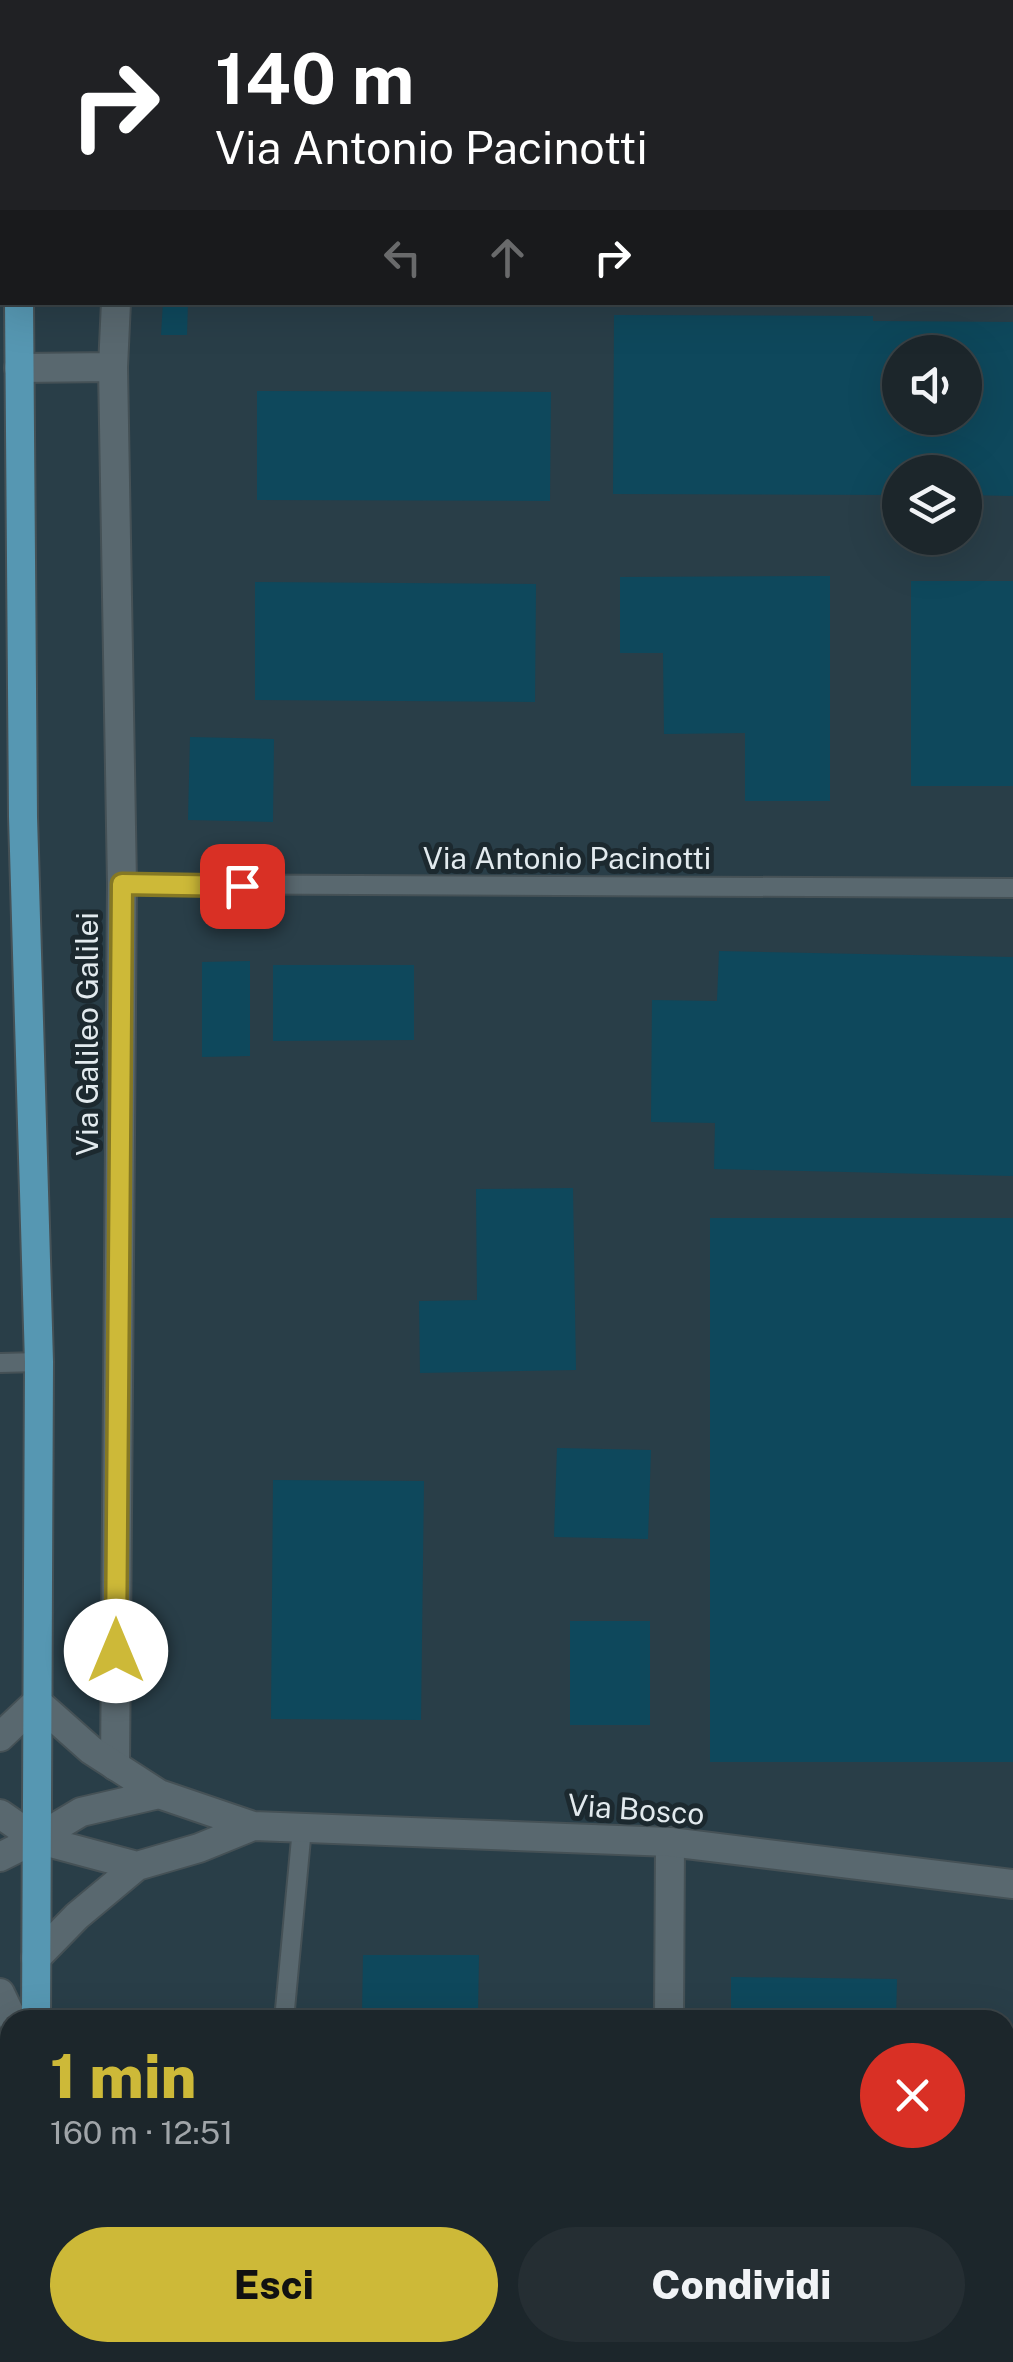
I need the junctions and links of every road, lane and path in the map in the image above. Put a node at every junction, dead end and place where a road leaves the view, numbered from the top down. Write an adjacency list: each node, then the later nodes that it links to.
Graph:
1 (20, 305): 4 (main road)
2 (116, 305): 3 (street, Via Galileo Galilei)
3 (113, 367): 4 (street); 6 (street, Via Galileo Galilei)
4 (20, 368): 5 (main road)
5 (12, 817): 8 (main road)
6 (122, 884): 7 (lane, Via Antonio Pacinotti); 12 (street, Via Galileo Galilei)
7 (1013, 888)
8 (39, 1362): 9 (lane); 10 (main road)
9 (0, 1363)
10 (37, 1702): 11 (street); 12 (street, Via Bosco); 17 (main road)
11 (0, 1737)
12 (115, 1766): 13 (street, Via Bosco)
13 (159, 1794): 15 (street, Via Bosco); 17 (street)
14 (0, 1814): 17 (street)
15 (254, 1826): 16 (street, Via Bosco); 20 (street, Via Bosco)
16 (302, 1828): 18 (street, Via Bosco); 24 (lane)
17 (36, 1838): 19 (street); 20 (street); 22 (main road)
18 (670, 1842): 21 (street, Via Bosco); 25 (street)
19 (0, 1857)
20 (137, 1866): 22 (street, Via Bosco)
21 (1013, 1884)
22 (36, 1958): 23 (main road)
23 (36, 2010)
24 (285, 2010)
25 (669, 2010)

